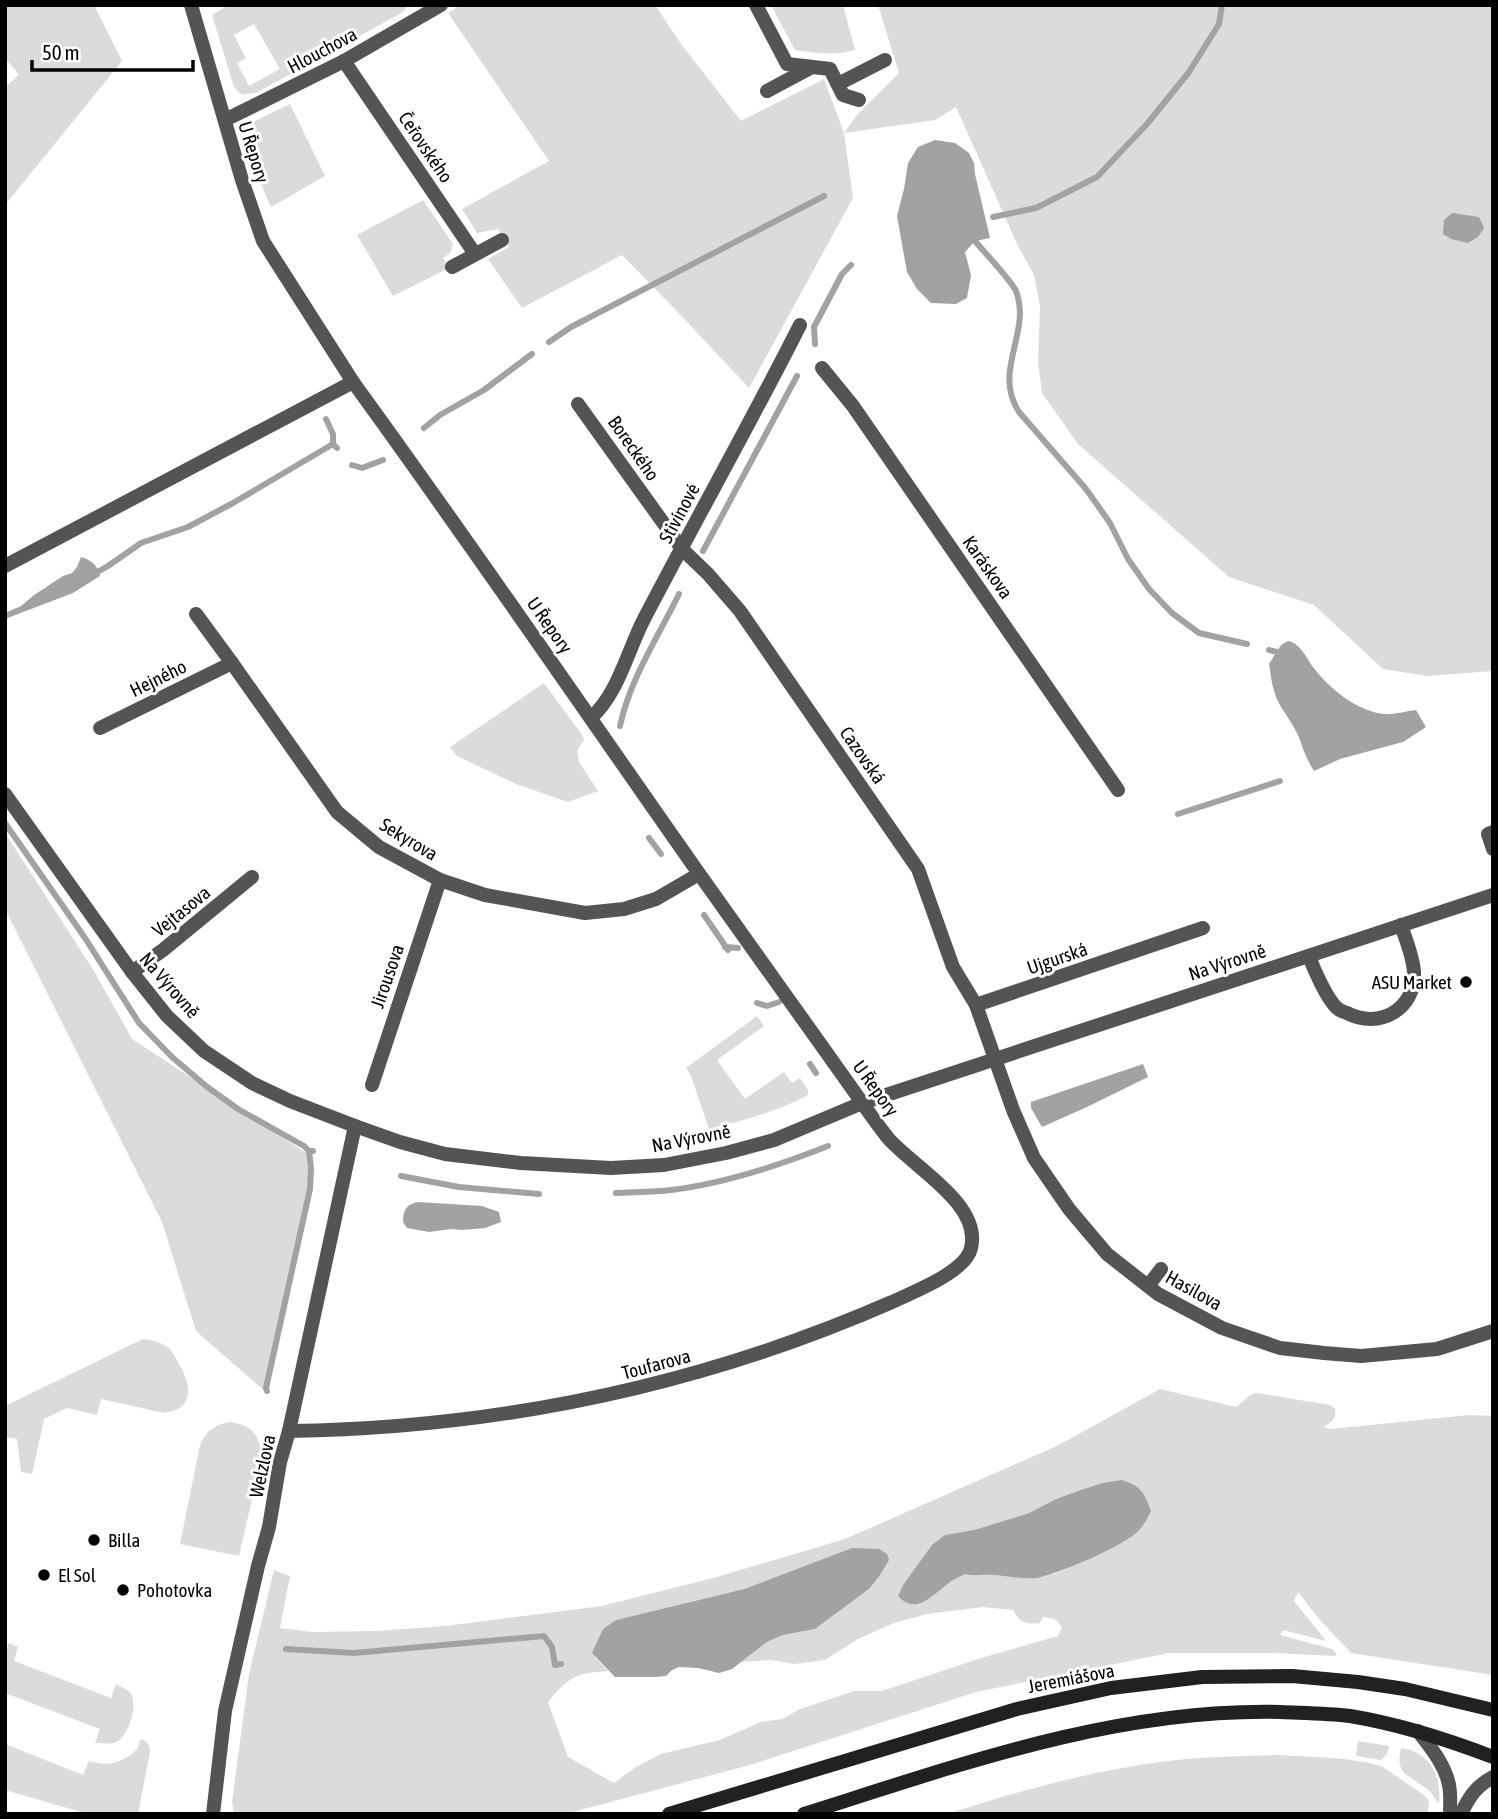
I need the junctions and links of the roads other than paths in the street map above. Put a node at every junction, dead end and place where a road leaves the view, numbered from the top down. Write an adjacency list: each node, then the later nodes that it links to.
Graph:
1 (191, 5): 10 (street, U Řepory)
2 (756, 5): 6 (street)
3 (436, 7): 5 (street, Hlouchova)
4 (885, 60): 7 (street)
5 (344, 61): 10 (street, Hlouchova); 12 (street, Čeřovského)
6 (812, 67): 7 (street); 8 (street)
7 (838, 84): 9 (street)
8 (767, 91)
9 (859, 100)
10 (225, 120): 16 (street, U Řepory)
11 (502, 240): 12 (street)
12 (475, 254): 13 (street)
13 (452, 267)
14 (800, 325): 18 (street, Stivínové)
15 (822, 368): 24 (street, Karáskova)
16 (353, 382): 19 (street); 22 (street, U Řepory)
17 (578, 404): 18 (street, Boreckého)
18 (682, 549): 22 (street, Stivínové); 36 (street, Cazovská)
19 (5, 566)
20 (196, 614): 21 (street, Sekyrova)
21 (232, 663): 23 (street, Hejného); 30 (street, Sekyrova)
22 (591, 718): 28 (street, U Řepory)
23 (100, 728)
24 (1118, 790)
25 (5, 794): 35 (street, Na Výrovně)
26 (1493, 832): 27 (street)
27 (1493, 849)
28 (699, 874): 30 (street, Sekyrova); 39 (street, U Řepory)
29 (253, 877): 35 (street, Vejtasova)
30 (440, 880): 38 (street, Jirousova)
31 (1493, 895): 32 (street, Na Výrovně)
32 (1401, 925): 34 (street, Na Výrovně); 34 (street)
33 (1203, 928): 36 (street, Ujgurská)
34 (1309, 956): 37 (street, Na Výrovně)
35 (132, 972): 40 (street, Na Výrovně)
36 (976, 1005): 37 (street)
37 (995, 1059): 39 (street, Na Výrovně); 43 (street, Hasilova)
38 (372, 1085)
39 (862, 1103): 40 (street, Na Výrovně); 41 (street, U Řepory)
40 (355, 1126): 45 (street, Welzlova)
41 (967, 1216): 45 (street, Toufarova)
42 (1161, 1269): 43 (street)
43 (1148, 1286): 44 (street, Hasilova)
44 (1493, 1331)
45 (289, 1431): 50 (street, Welzlova)
46 (1493, 1710): 51 (main road, Jeremiášova)
47 (1418, 1731): 48 (main road); 52 (main road); 53 (street)
48 (1493, 1757)
49 (1493, 1777): 54 (street)
50 (213, 1814)
51 (669, 1814)
52 (804, 1814)
53 (1450, 1814)
54 (1461, 1814)

